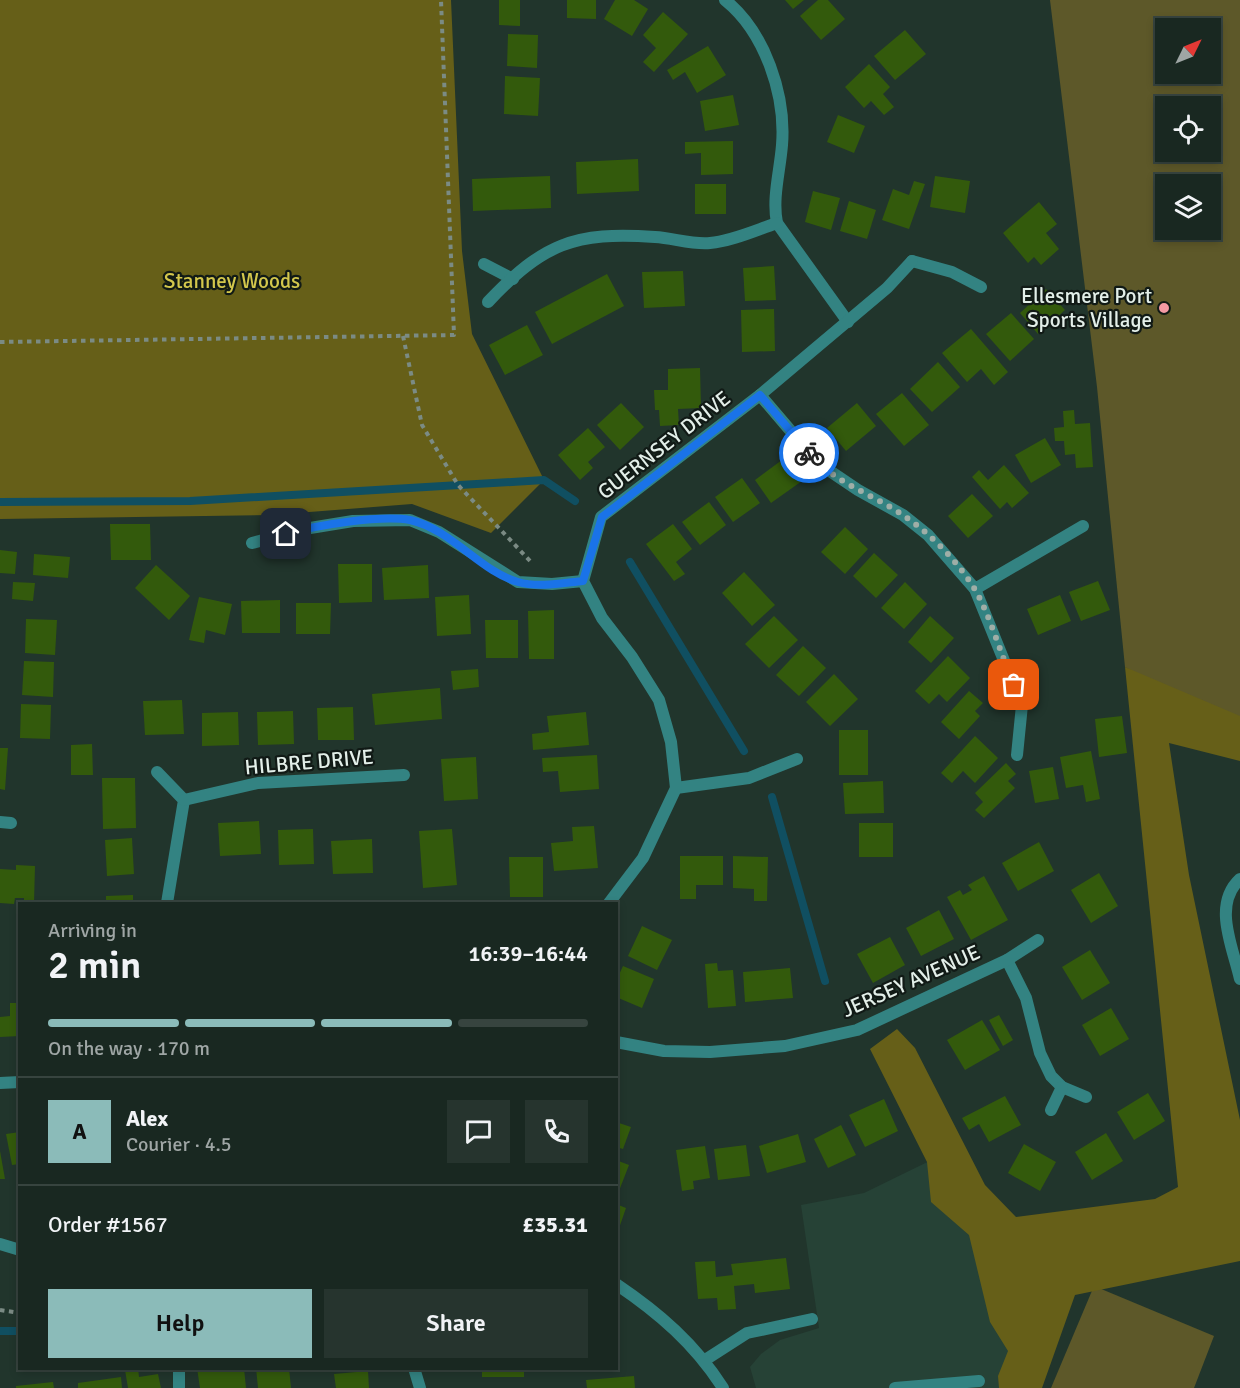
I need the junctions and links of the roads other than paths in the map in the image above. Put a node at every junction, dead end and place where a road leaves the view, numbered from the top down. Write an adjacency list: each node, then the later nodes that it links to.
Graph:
1 (725, 0): 2 (street)
2 (777, 223): 4 (street); 7 (street)
3 (484, 264): 4 (street)
4 (513, 279): 6 (street)
5 (981, 287): 7 (street, GUERNSEY DRIVE)
6 (488, 302)
7 (848, 322): 8 (street, GUERNSEY DRIVE)
8 (760, 395): 11 (street, GUERNSEY DRIVE); 12 (street)
9 (1083, 526): 12 (street)
10 (252, 543): 11 (street)
11 (583, 581): 17 (street)
12 (975, 589): 13 (street)
13 (1017, 755)
14 (796, 759): 17 (street)
15 (157, 771): 18 (street)
16 (404, 775): 18 (street, HILBRE DRIVE)
17 (676, 788): 21 (street)
18 (184, 800): 20 (street)
19 (1240, 879): 24 (street)
20 (167, 902)
21 (610, 902)
22 (1038, 940): 23 (street, JERSEY AVENUE)
23 (1007, 960): 25 (street, JERSEY AVENUE); 28 (street, JERSEY AVENUE)
24 (1240, 980)
25 (618, 1042)
26 (18, 1082): 27 (street)
27 (0, 1083)
28 (1062, 1087): 29 (street); 30 (street)
29 (1086, 1097)
30 (1051, 1110)
31 (0, 1244): 32 (street)
32 (18, 1249)
33 (618, 1285): 35 (street)
34 (812, 1319): 35 (street)
35 (705, 1360): 41 (street)
36 (179, 1370): 39 (street)
37 (415, 1370): 40 (street)
38 (979, 1381): 42 (street)
39 (179, 1388)
40 (420, 1388)
41 (723, 1388)
42 (896, 1388)

